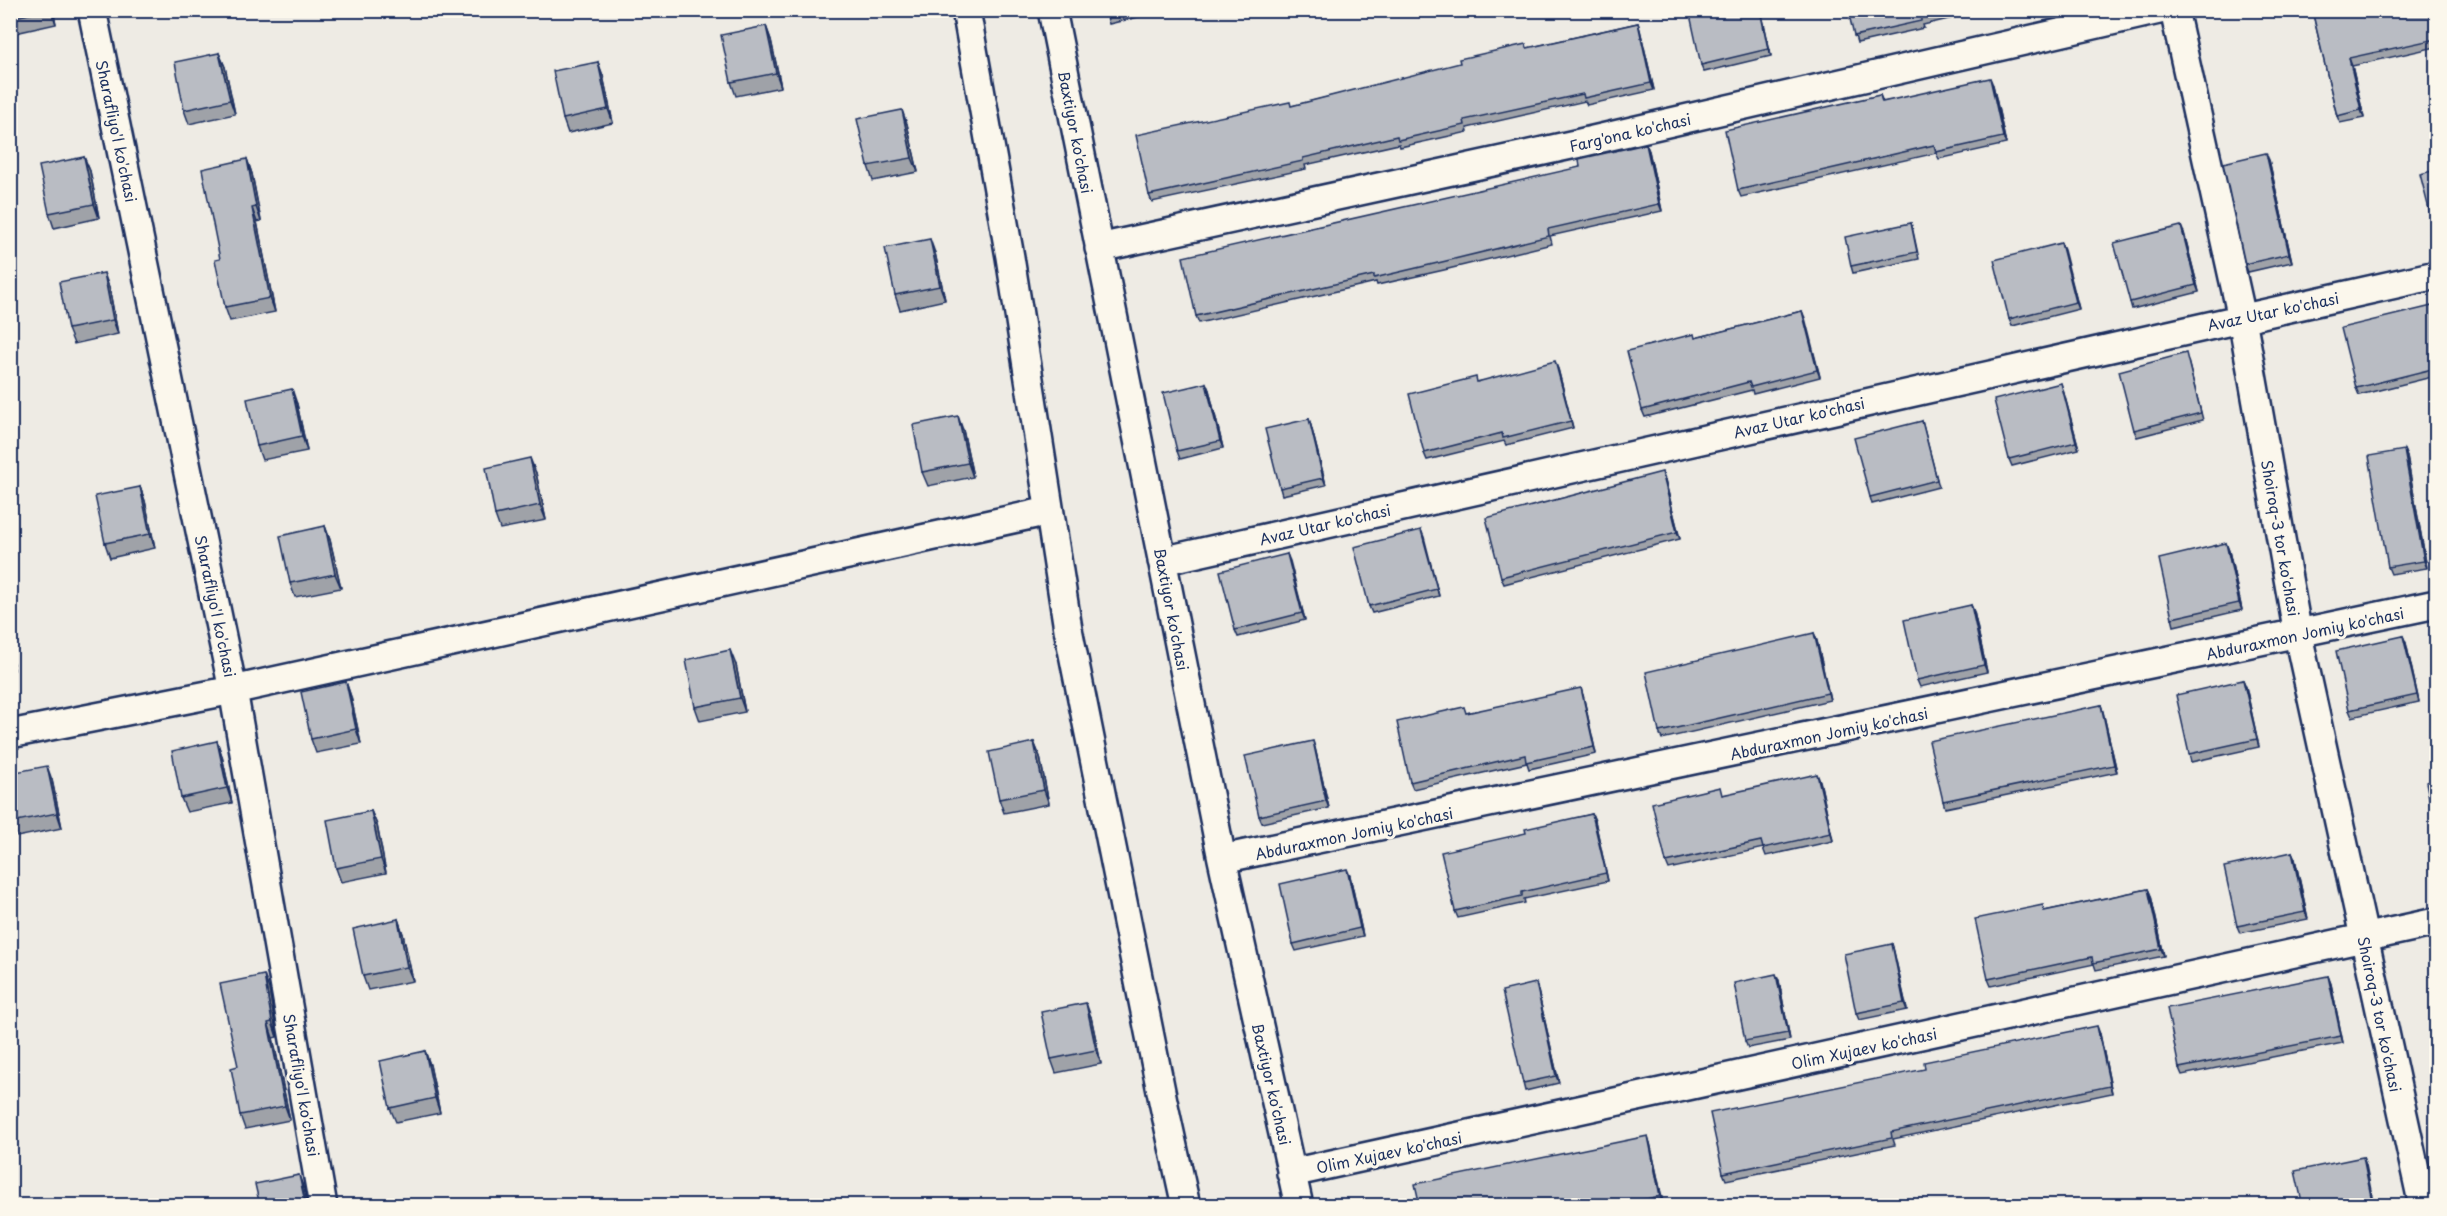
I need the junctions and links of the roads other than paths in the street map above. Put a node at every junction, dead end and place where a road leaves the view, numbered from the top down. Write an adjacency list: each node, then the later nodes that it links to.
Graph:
1 (92, 10): 13 (street, Sharafliyo'l ko'chasi)
2 (966, 10): 9 (street)
3 (1052, 10): 6 (street, Baxtiyor ko'chasi)
4 (2159, 10): 6 (street, Farg'ona ko'chasi)
5 (2174, 10): 8 (street, Shoiroq-3 tor ko'chasi)
6 (1099, 248): 10 (street, Baxtiyor ko'chasi)
7 (2436, 275): 8 (street, Avaz Utar ko'chasi)
8 (2242, 318): 10 (street, Avaz Utar ko'chasi); 12 (street, Shoiroq-3 tor ko'chasi)
9 (1049, 511): 13 (street); 20 (street)
10 (1162, 561): 15 (street, Baxtiyor ko'chasi)
11 (2436, 604): 12 (street, Abduraxmon Jomiy ko'chasi)
12 (2298, 635): 15 (street, Abduraxmon Jomiy ko'chasi); 17 (street, Shoiroq-3 tor ko'chasi)
13 (233, 690): 14 (street); 19 (street, Sharafliyo'l ko'chasi)
14 (10, 734)
15 (1222, 859): 18 (street, Baxtiyor ko'chasi)
16 (2436, 922): 17 (street, Olim Xujaev ko'chasi)
17 (2364, 939): 18 (street, Olim Xujaev ko'chasi); 22 (street, Shoiroq-3 tor ko'chasi)
18 (1291, 1173): 21 (street, Baxtiyor ko'chasi)
19 (323, 1206)
20 (1186, 1206)
21 (1299, 1206)
22 (2423, 1206)

